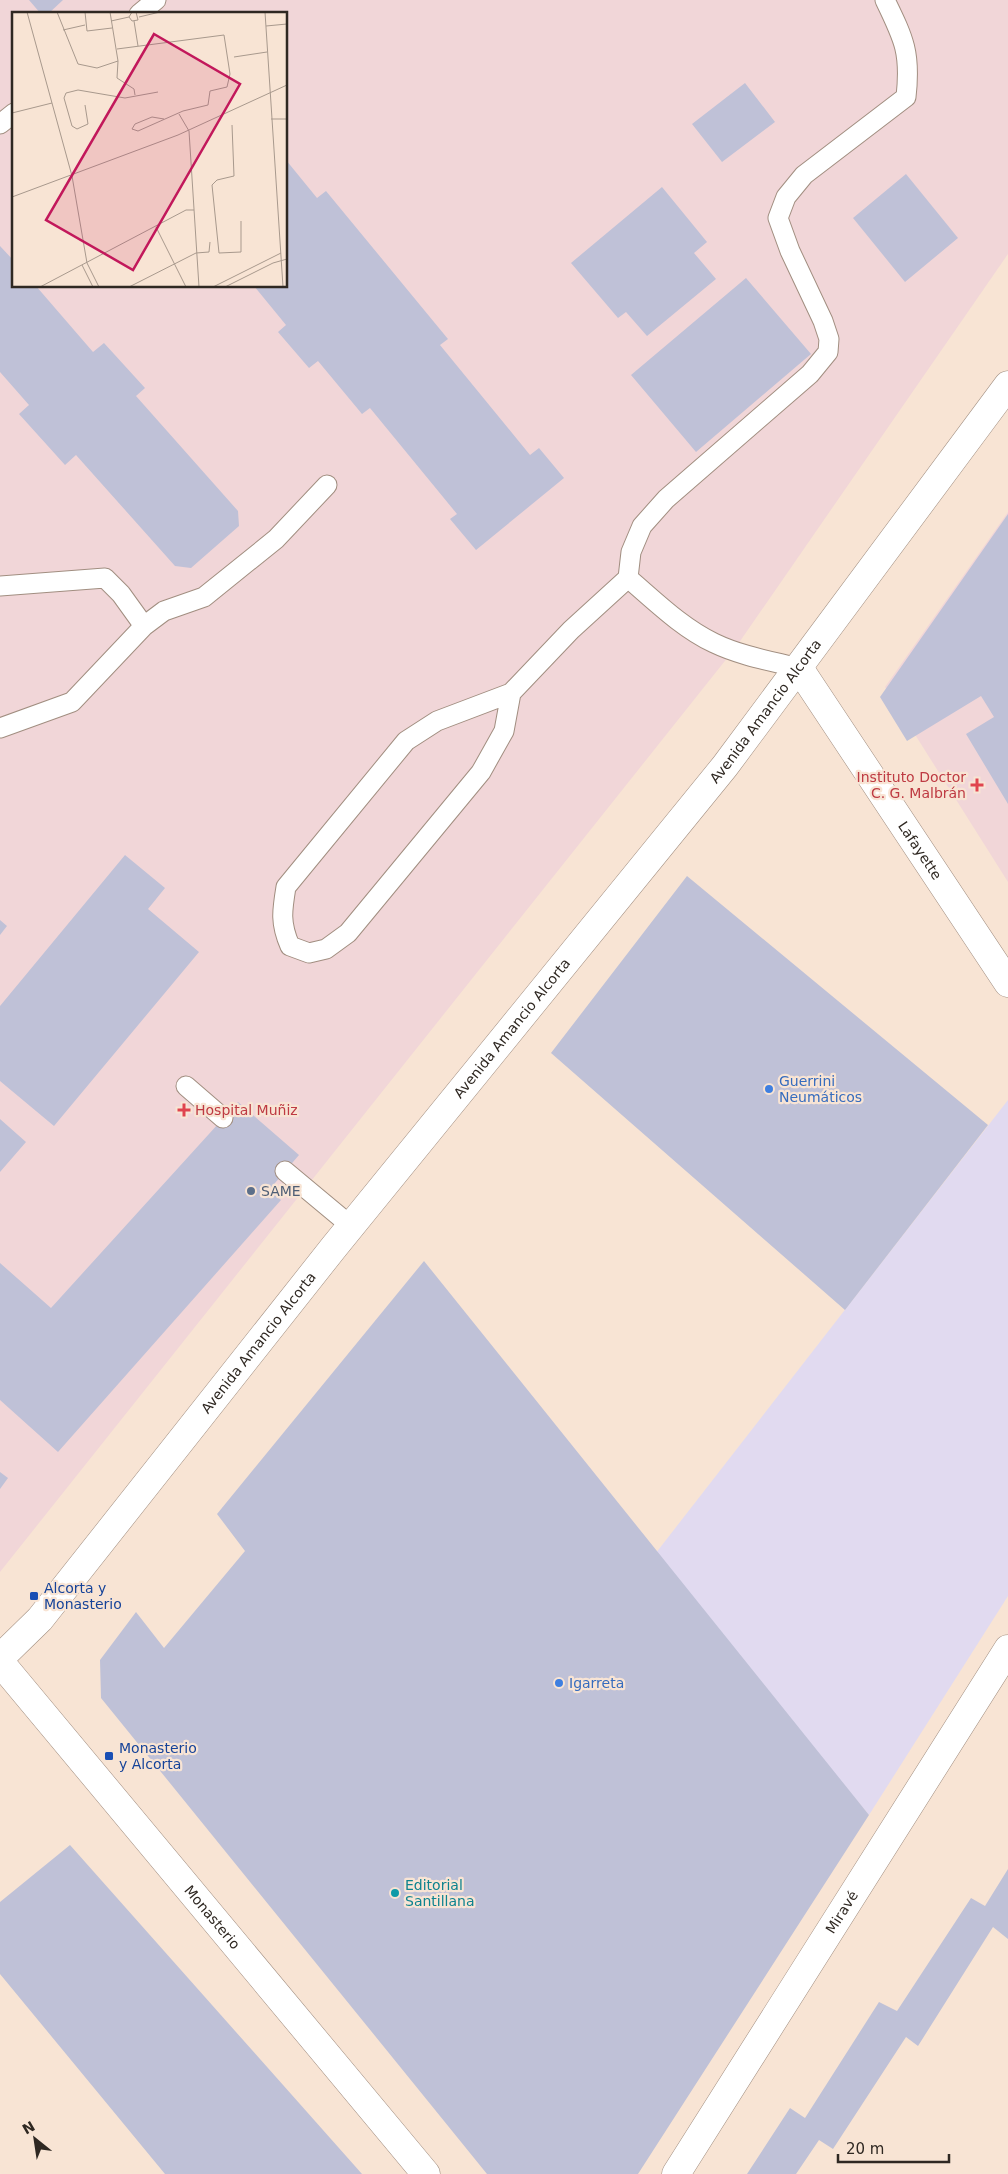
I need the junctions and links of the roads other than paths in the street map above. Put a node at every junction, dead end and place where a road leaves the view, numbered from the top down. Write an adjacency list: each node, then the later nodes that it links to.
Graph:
1 (156, 0): 3 (lane)
2 (885, 0): 8 (lane)
3 (141, 12)
4 (12, 115): 5 (lane)
5 (0, 124)
6 (1008, 385): 11 (street, Avenida Amancio Alcorta)
7 (328, 485): 10 (lane)
8 (628, 578): 11 (lane); 12 (lane)
9 (0, 586): 10 (lane)
10 (144, 626): 13 (lane)
11 (799, 668): 14 (street, Lafayette); 18 (street, Avenida Amancio Alcorta)
12 (512, 693): 12 (lane)
13 (0, 728)
14 (1008, 983)
15 (186, 1086): 16 (lane)
16 (224, 1118)
17 (285, 1171): 18 (lane)
18 (351, 1226): 20 (street, Avenida Amancio Alcorta)
19 (1008, 1649): 21 (street, Miravé)
20 (0, 1660): 22 (street, Monasterio)
21 (999, 1683): 23 (street, Miravé)
22 (426, 2174)
23 (676, 2174)

